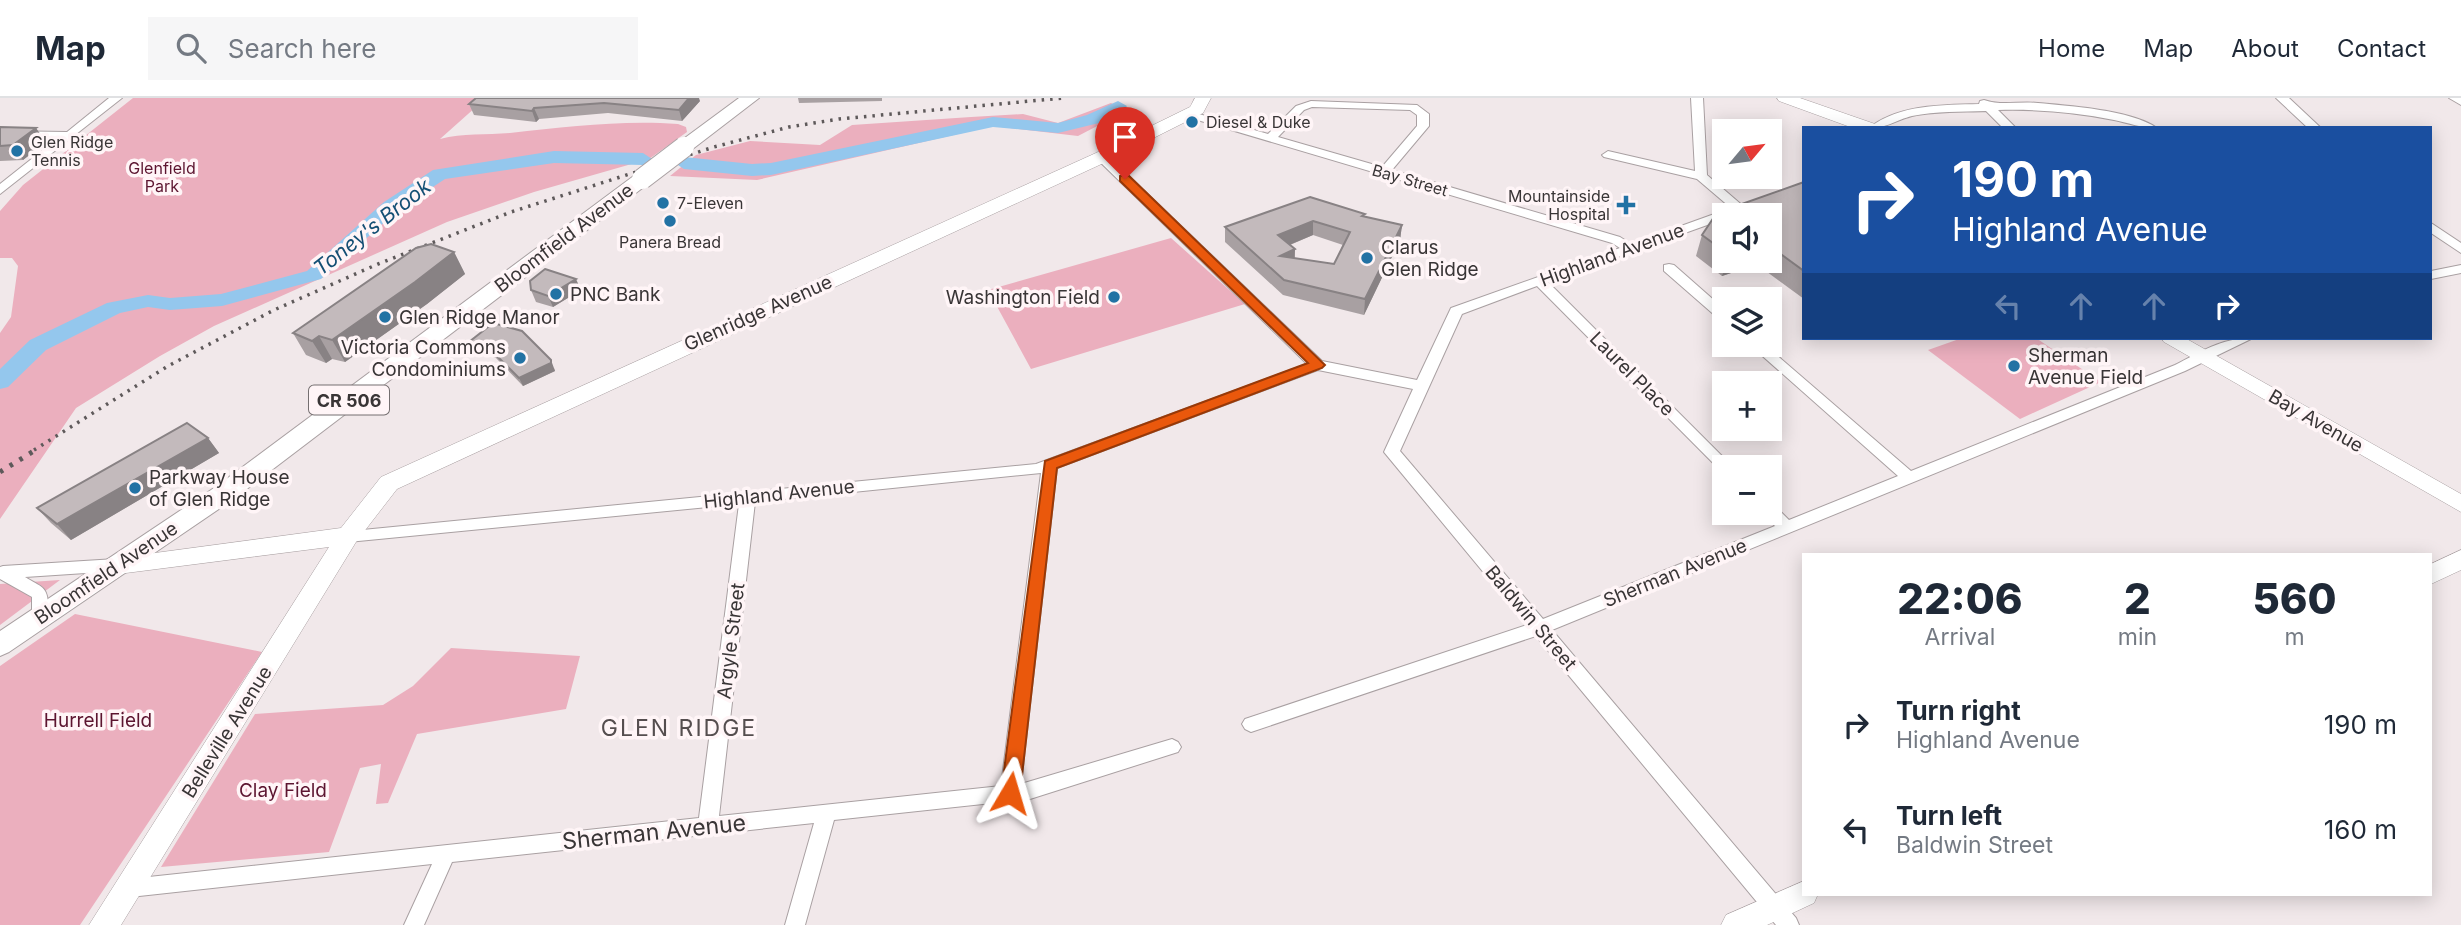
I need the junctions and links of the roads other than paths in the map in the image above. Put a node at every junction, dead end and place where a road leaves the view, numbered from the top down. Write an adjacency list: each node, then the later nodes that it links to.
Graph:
1 (116, 98): 17 (street)
2 (750, 98): 51 (main road, Bloomfield Avenue / CR 506, bridge)
3 (1203, 98): 10 (street, Glenridge Avenue)
4 (1697, 98): 22 (street)
5 (1785, 98): 11 (street)
6 (2282, 98): 15 (street)
7 (2455, 98): 9 (street)
8 (1983, 101): 12 (street); 13 (street); 14 (street)
9 (2461, 102)
10 (1191, 106): 18 (street, Bay Street); 20 (street, Glenridge Avenue)
11 (1863, 126)
12 (1879, 126)
13 (2008, 126)
14 (2145, 126)
15 (2313, 126)
16 (0, 134): 17 (street)
17 (67, 135): 23 (street)
18 (1269, 139): 21 (street, Bay Street); 21 (street)
19 (1608, 155): 22 (street)
20 (1102, 157): 39 (street); 49 (street, Glenridge Avenue)
21 (1384, 172): 27 (street, Bay Street)
22 (1701, 176): 24 (street)
23 (0, 190)
24 (1732, 203)
25 (1712, 219): 27 (street, Highland Avenue)
26 (2432, 228): 28 (street)
27 (1629, 248): 32 (street, Highland Avenue)
28 (2461, 249)
29 (1669, 268): 34 (street)
30 (2461, 269): 31 (street)
31 (2432, 275)
32 (1539, 281): 33 (street, Highland Avenue); 42 (street, Laurel Place)
33 (1484, 301): 41 (street, Baldwin Street)
34 (1712, 306)
35 (2175, 340): 37 (street, Bay Avenue)
36 (2241, 340): 37 (street, Sherman Avenue)
37 (2203, 356): 44 (street, Sherman Avenue); 46 (street, Bay Avenue)
38 (1771, 357): 44 (street)
39 (1317, 365): 40 (street, Highland Avenue); 43 (street, Highland Avenue)
40 (1398, 381): 41 (street, Highland Avenue)
41 (1422, 386): 55 (street, Baldwin Street)
42 (1714, 455)
43 (1050, 465): 45 (street, Highland Avenue); 59 (street)
44 (1908, 477): 48 (street, Sherman Avenue)
45 (748, 497): 49 (street, Highland Avenue); 61 (street, Argyle Street)
46 (2461, 504)
47 (1782, 523): 48 (street)
48 (1787, 528): 55 (street, Sherman Avenue)
49 (348, 536): 51 (street, Highland Avenue); 63 (street, Belleville Avenue)
50 (2461, 559): 53 (street)
51 (118, 565): 52 (street); 54 (main road, Bloomfield Avenue)
52 (1, 573): 54 (street)
53 (2432, 574)
54 (40, 618): 56 (main road, Bloomfield Avenue)
55 (1539, 628): 57 (street, Sherman Avenue); 65 (street, Baldwin Street)
56 (0, 645)
57 (1251, 724)
58 (1172, 747): 59 (street, Sherman Avenue)
59 (1010, 793): 60 (street, Sherman Avenue)
60 (826, 815): 61 (street, Sherman Avenue); 68 (street)
61 (708, 826): 62 (street, Sherman Avenue)
62 (446, 854): 63 (street, Sherman Avenue); 67 (street)
63 (130, 888): 66 (street, Belleville Avenue)
64 (1802, 896): 65 (street)
65 (1782, 917): 69 (street)
66 (104, 925)
67 (414, 925)
68 (795, 925)
69 (1736, 925)

